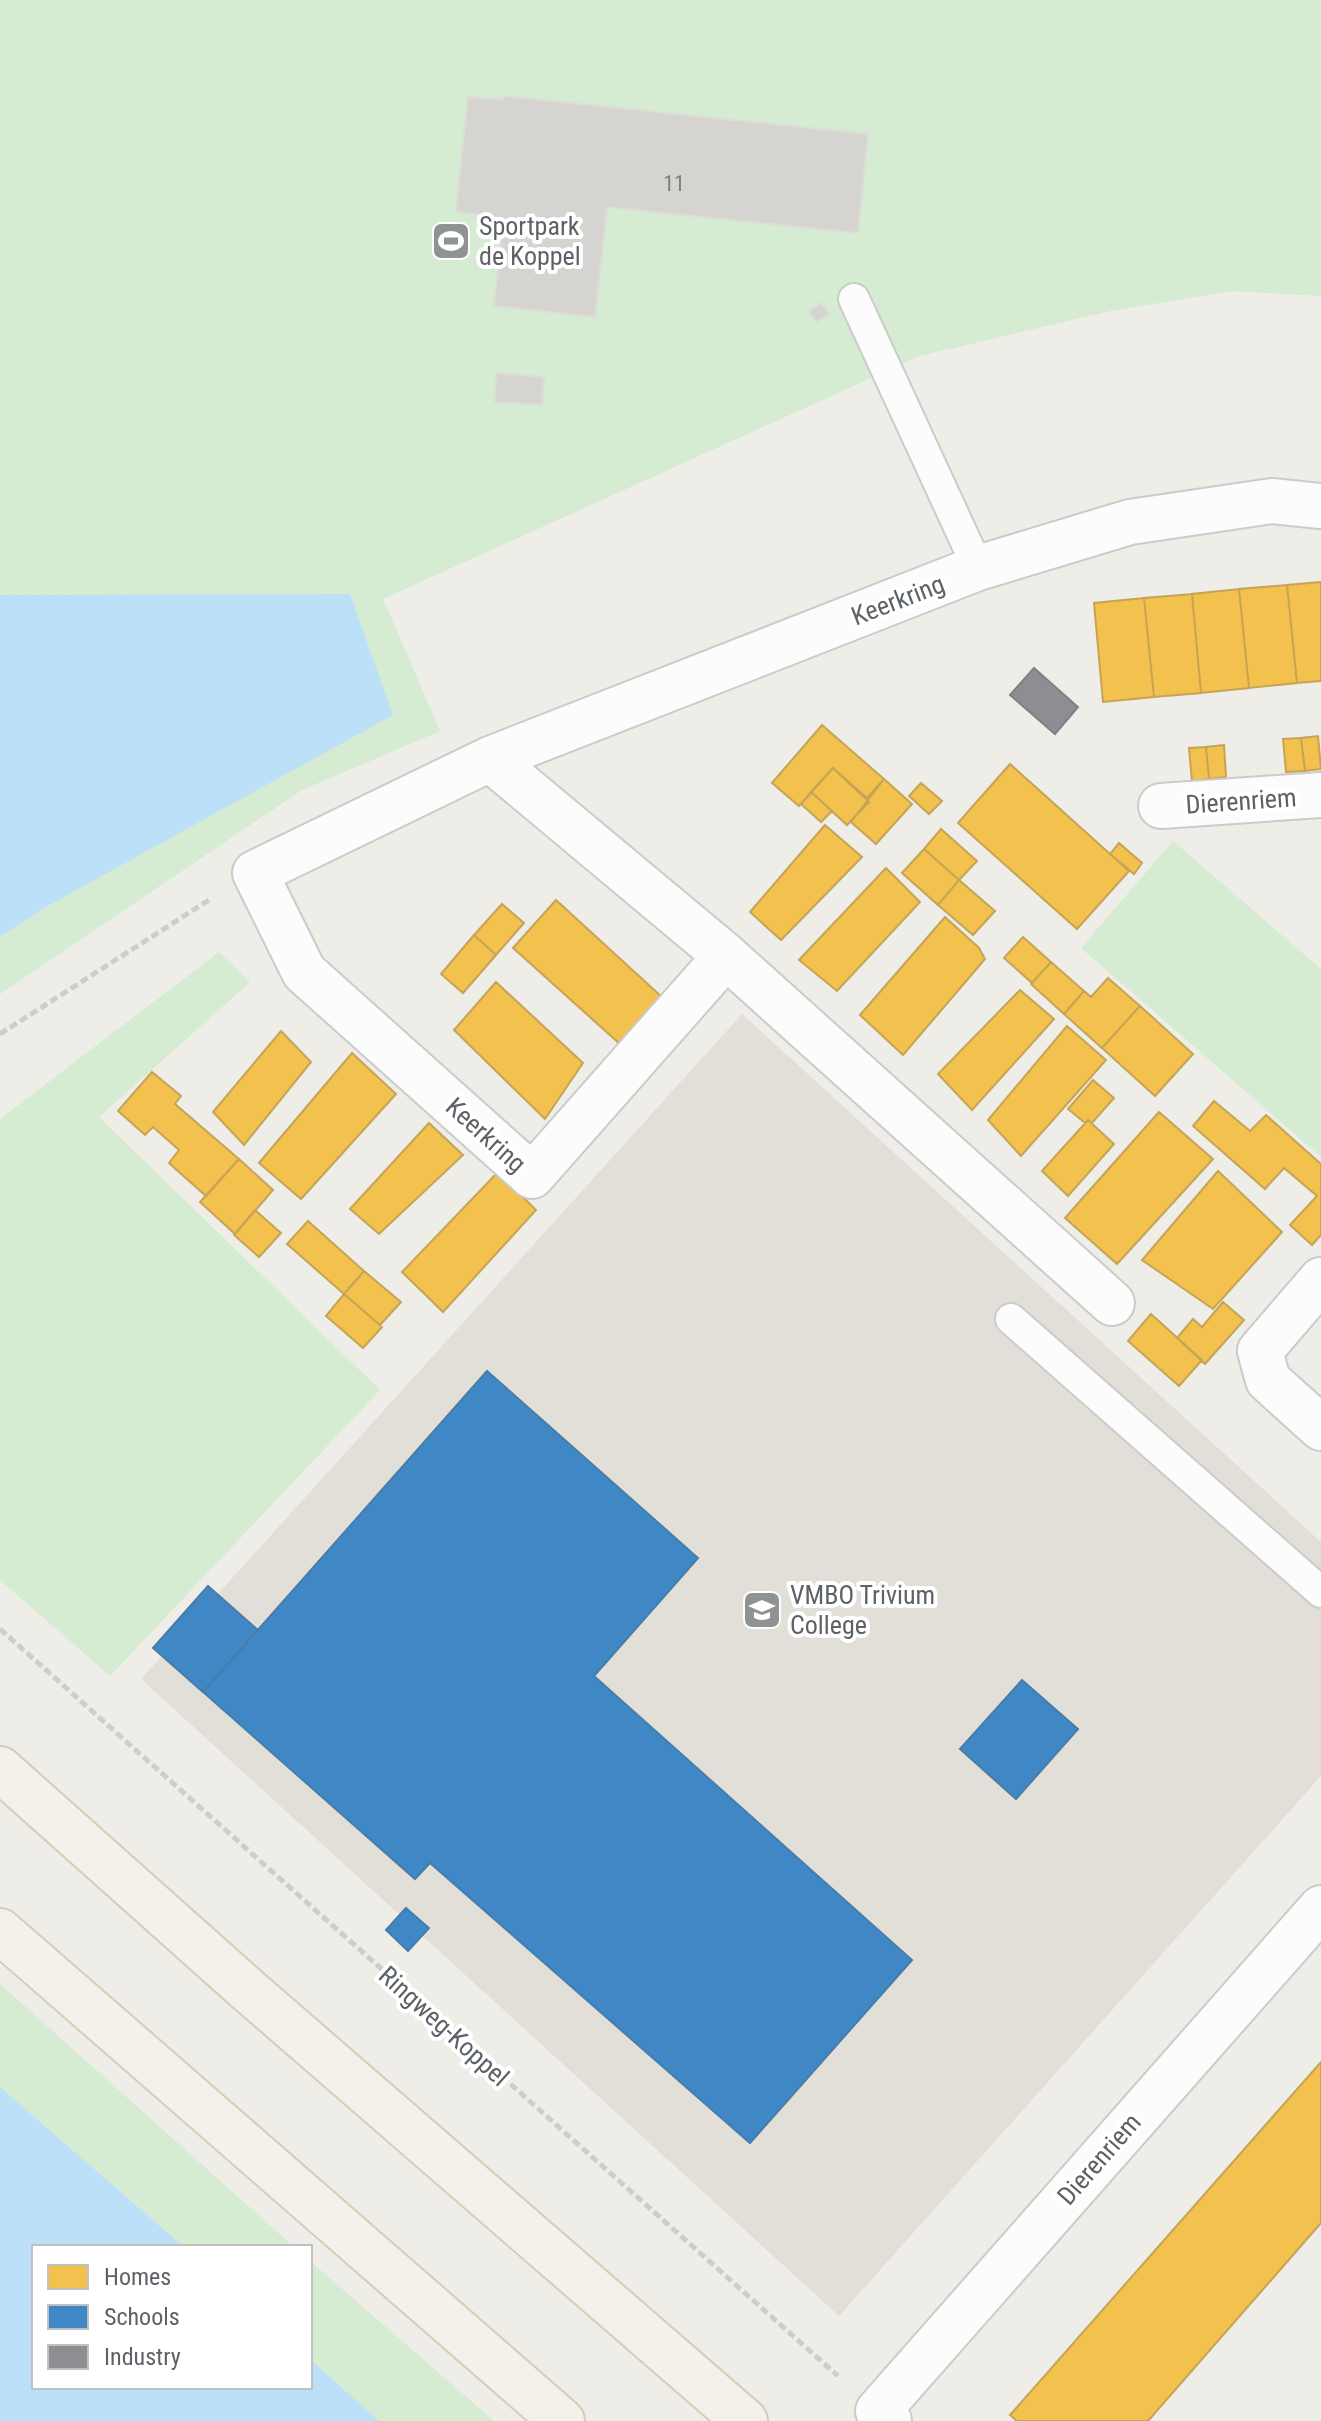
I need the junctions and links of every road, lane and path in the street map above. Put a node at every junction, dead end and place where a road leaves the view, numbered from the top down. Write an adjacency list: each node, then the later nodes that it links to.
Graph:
1 (854, 299): 3 (lane)
2 (1321, 506): 3 (street, Keerkring)
3 (978, 568): 4 (street, Keerkring)
4 (490, 759): 7 (street, Keerkring); 8 (street)
5 (1321, 795): 6 (street, Dierenriem)
6 (1161, 806)
7 (255, 873): 8 (street, Keerkring); 9 (path)
8 (726, 956): 11 (street)
9 (0, 1034)
10 (1321, 1280): 13 (street)
11 (1112, 1303)
12 (1011, 1319): 14 (lane)
13 (1321, 1428)
14 (1321, 1592)
15 (0, 1629): 19 (path, Ringweg-Koppel)
16 (0, 1769): 21 (main road)
17 (1321, 1908): 19 (street, Dierenriem)
18 (0, 1931): 20 (main road)
19 (884, 2416)
20 (562, 2421)
21 (745, 2421)

